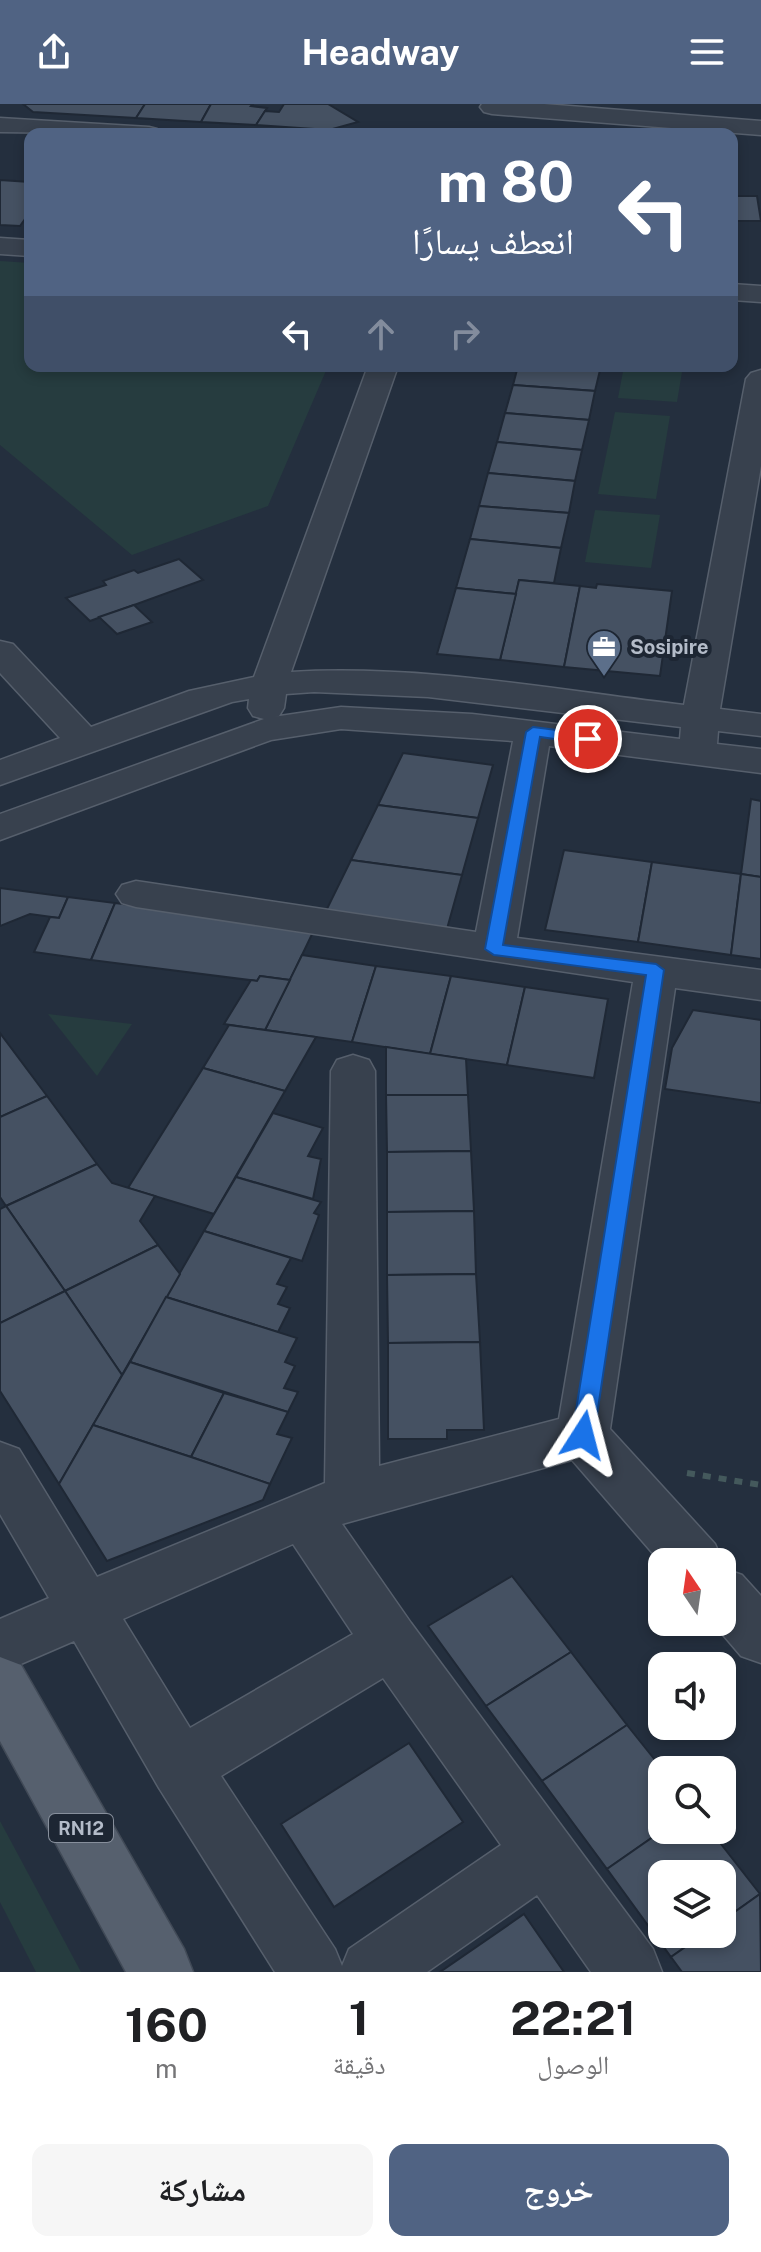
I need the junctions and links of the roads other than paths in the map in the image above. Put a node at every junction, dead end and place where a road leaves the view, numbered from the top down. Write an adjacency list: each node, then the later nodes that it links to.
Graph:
1 (492, 105): 4 (street); 5 (street)
2 (0, 125): 3 (street)
3 (50, 128)
4 (482, 128)
5 (761, 128)
6 (0, 246): 7 (street)
7 (24, 248)
8 (738, 292): 9 (street)
9 (761, 294)
10 (381, 372): 13 (street)
11 (761, 379): 17 (street)
12 (0, 652): 18 (street)
13 (269, 684): 15 (street); 17 (street); 18 (street)
14 (761, 725): 17 (street)
15 (263, 730): 16 (street); 21 (street)
16 (533, 732): 17 (street); 23 (street)
17 (699, 735): 19 (street)
18 (84, 741): 20 (street)
19 (761, 761)
20 (0, 773)
21 (0, 828)
22 (136, 894): 23 (street)
23 (494, 949): 24 (street)
24 (656, 970): 25 (street); 27 (street)
25 (761, 985)
26 (353, 1071): 29 (street)
27 (583, 1435): 29 (street); 30 (street)
28 (0, 1465): 31 (street)
29 (328, 1505): 31 (street); 34 (street)
30 (683, 1548)
31 (84, 1608): 35 (street); 37 (street)
32 (736, 1609): 33 (street)
33 (761, 1637)
34 (391, 1642): 37 (street); 38 (street)
35 (0, 1646)
36 (0, 1684): 39 (main road, RN12)
37 (180, 1767): 40 (street)
38 (545, 1852): 41 (street); 42 (street)
39 (161, 1972)
40 (312, 1972)
41 (372, 1972)
42 (630, 1972)

